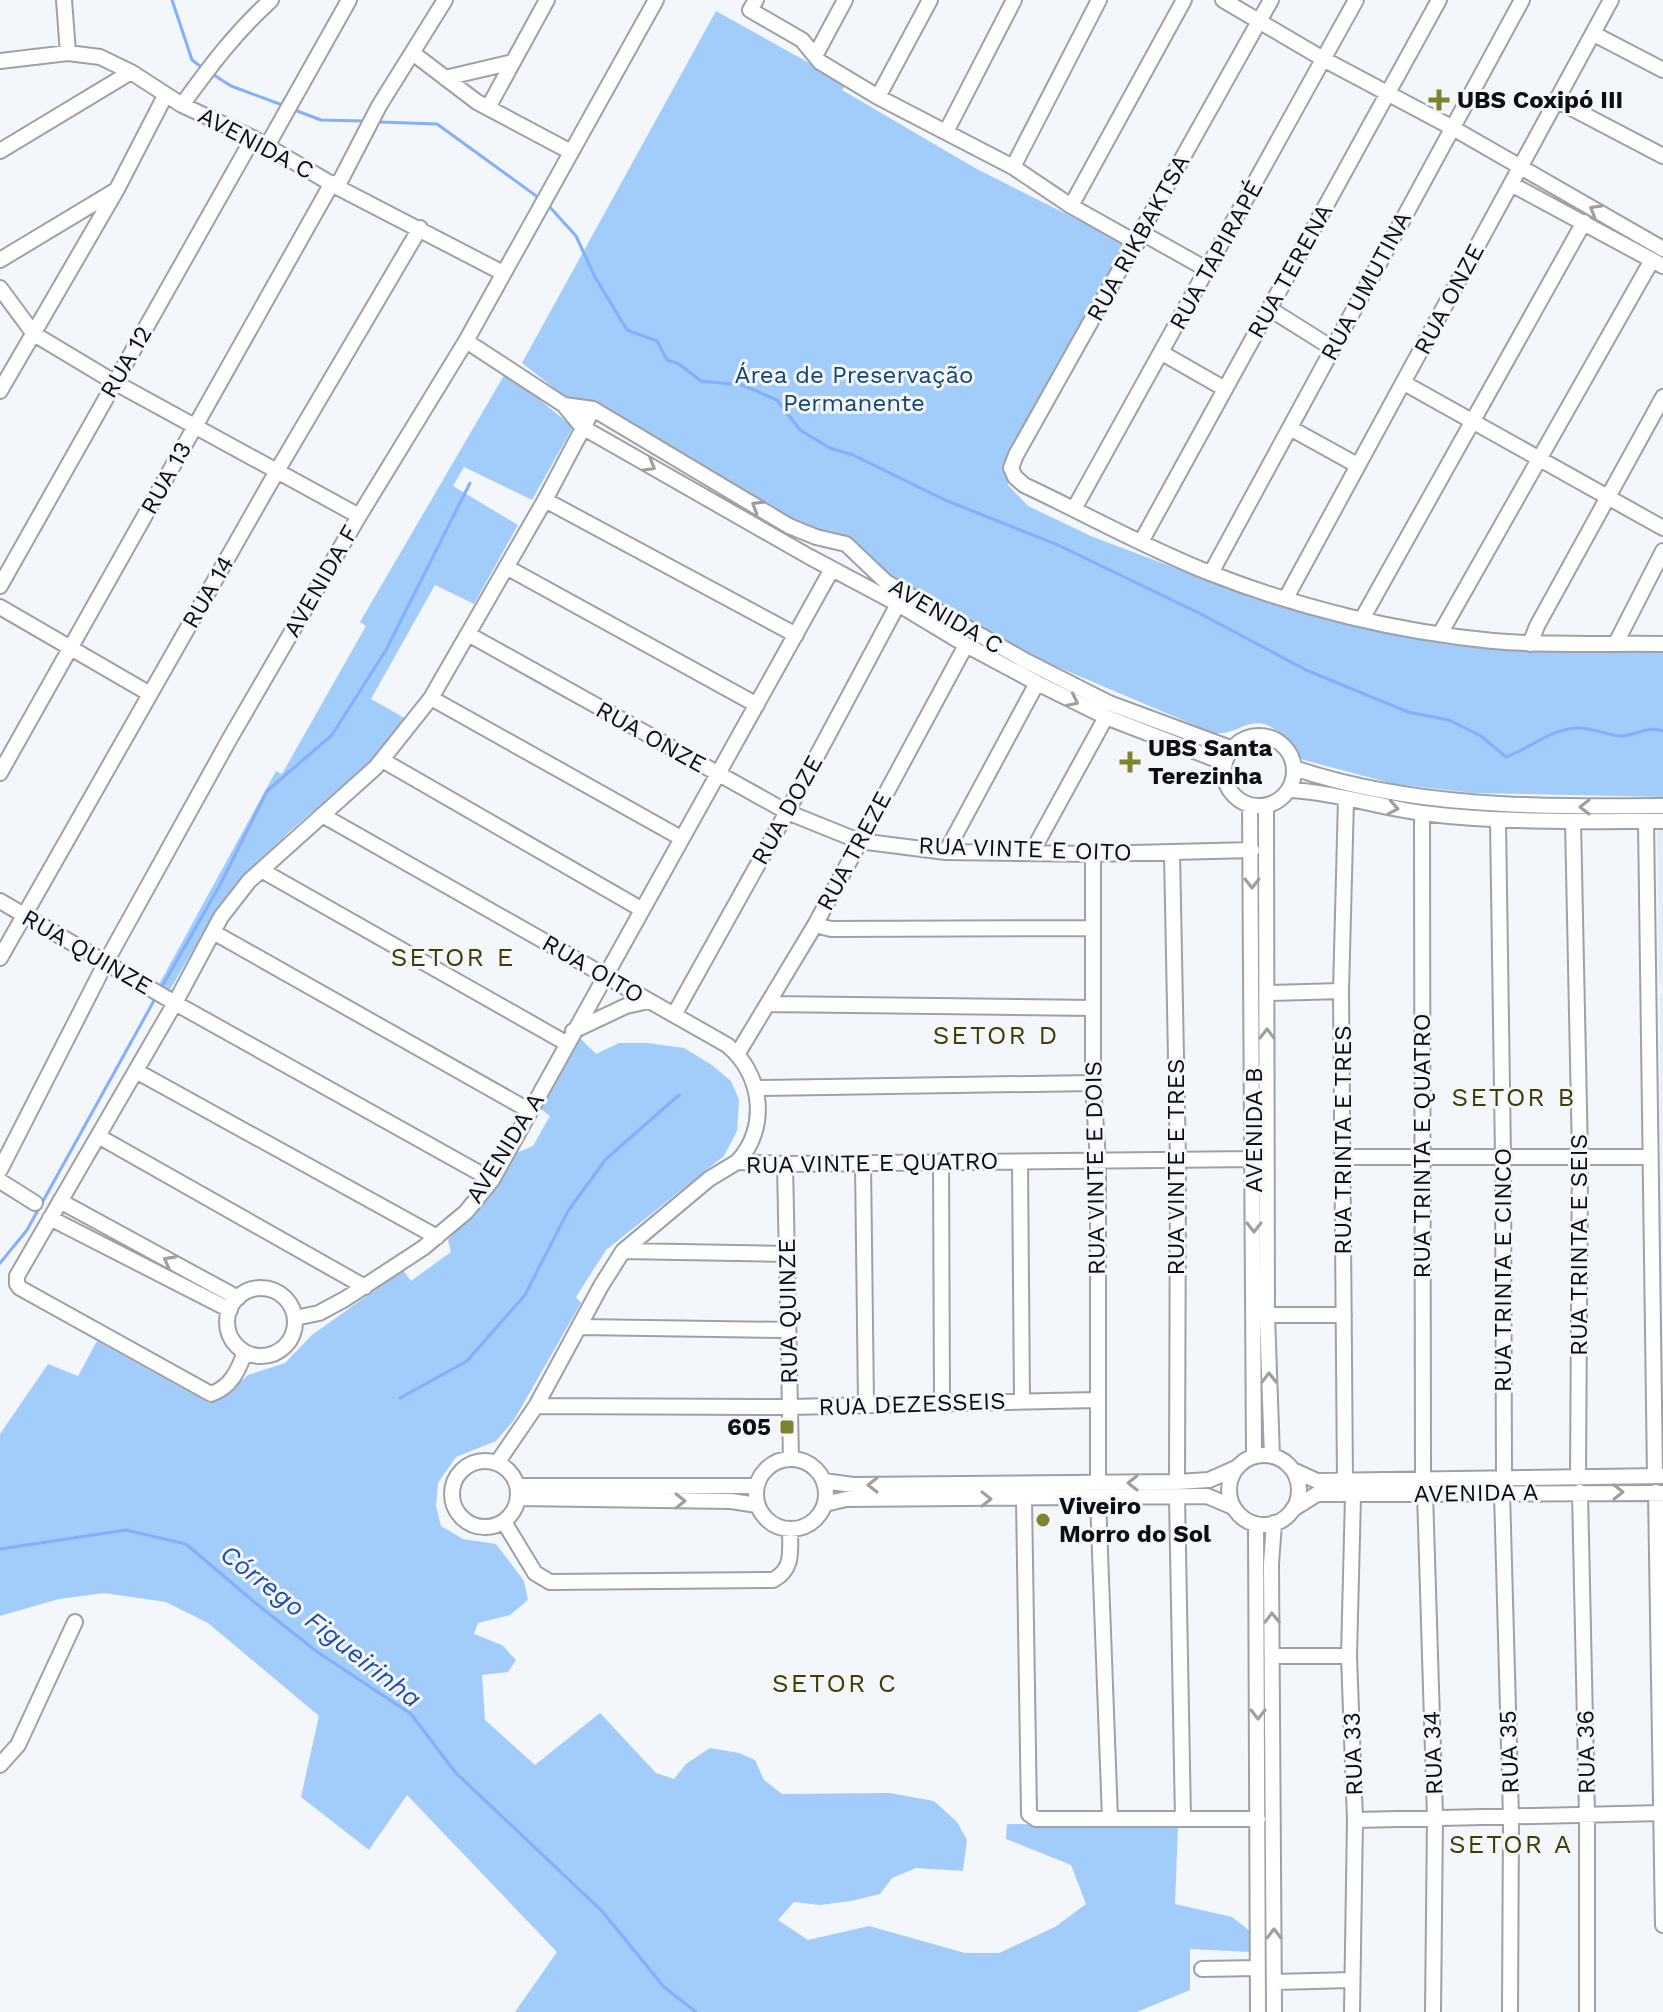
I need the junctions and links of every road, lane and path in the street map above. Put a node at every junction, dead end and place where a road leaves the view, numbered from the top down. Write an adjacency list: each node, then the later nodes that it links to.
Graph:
1 (64, 0): 21 (street)
2 (271, 0): 34 (street)
3 (349, 0): 39 (street)
4 (445, 0): 22 (street, RUA 13)
5 (547, 0): 26 (street)
6 (656, 0): 41 (street, AVENIDA F)
7 (845, 0): 23 (street)
8 (930, 0): 32 (street)
9 (1014, 0): 37 (street)
10 (1099, 0): 43 (street)
11 (1184, 0): 48 (street)
12 (1223, 0): 19 (street)
13 (1271, 0): 19 (street, RUA RIKBAKTSA)
14 (1356, 0): 24 (street, RUA TAPIRAPÉ)
15 (1439, 0): 30 (street, RUA TERENA)
16 (1522, 0): 36 (street, RUA UMUTINA)
17 (1611, 0): 20 (street, RUA ONZE)
18 (753, 5): 23 (street)
19 (1259, 22): 24 (street); 51 (street, RUA RIKBAKTSA)
20 (1594, 34): 27 (street); 33 (street, RUA ONZE)
21 (68, 53): 25 (street, AVENIDA C); 28 (street, AVENIDA C)
22 (414, 54): 29 (street); 46 (street, RUA 13)
23 (815, 56): 32 (street)
24 (1325, 60): 30 (street); 55 (street, RUA TAPIRAPÉ)
25 (0, 61)
26 (513, 62): 29 (street); 35 (street)
27 (1663, 70)
28 (131, 72): 31 (street, AVENIDA C); 40 (street)
29 (445, 78): 35 (street)
30 (1388, 95): 36 (street); 58 (street, RUA TERENA)
31 (165, 96): 34 (street, AVENIDA C); 47 (street)
32 (878, 97): 37 (street)
33 (1558, 101): 42 (street); 44 (street, RUA ONZE)
34 (182, 105): 38 (street, AVENIDA C)
35 (489, 106): 41 (street)
36 (1451, 127): 44 (street); 61 (street, RUA UMUTINA)
37 (946, 132): 43 (street)
38 (253, 138): 39 (street, AVENIDA C); 65 (street, RUA 12)
39 (267, 146): 46 (street, AVENIDA C)
40 (0, 151)
41 (571, 152): 56 (street, AVENIDA F)
42 (1663, 156)
43 (1013, 167): 48 (street)
44 (1521, 167): 45 (street, RUA ONZE); 52 (street, one-way to 44)
45 (1511, 184): 49 (street); 66 (street, RUA ONZE)
46 (334, 185): 50 (street, AVENIDA C); 73 (street, RUA 13)
47 (116, 191): 53 (street); 59 (street)
48 (1071, 206): 51 (street)
49 (1584, 222): 54 (street); 72 (street)
50 (420, 228): 56 (street, AVENIDA C); 78 (street, RUA 14)
51 (1139, 238): 55 (street); 81 (street, RUA RIKBAKTSA)
52 (1663, 249)
53 (0, 260)
54 (1658, 263): 76 (street)
55 (1208, 270): 62 (street, RUA TAPIRAPÉ)
56 (503, 273): 60 (street, AVENIDA F)
57 (0, 288): 59 (street)
58 (1270, 309): 61 (street); 67 (street, RUA TERENA)
59 (34, 334): 63 (street); 65 (street)
60 (466, 341): 70 (street); 82 (street, AVENIDA F)
61 (1332, 348): 75 (street, RUA UMUTINA)
62 (1162, 353): 67 (street); 81 (street, RUA TAPIRAPÉ)
63 (18, 358): 64 (street); 68 (street)
64 (0, 369)
65 (114, 382): 73 (street); 91 (street, RUA 12)
66 (1404, 383): 72 (street); 77 (street, RUA ONZE)
67 (1225, 389): 85 (street, RUA TERENA)
68 (0, 391)
69 (1663, 397): 79 (street)
70 (564, 405): 71 (street); 74 (street)
71 (593, 409): 74 (street); 84 (street, AVENIDA C, one-way to 71)
72 (1472, 421): 76 (street); 95 (street)
73 (195, 427): 78 (street); 103 (street, RUA 13)
74 (582, 427): 80 (street); 89 (street, AVENIDA C, one-way to 89)
75 (1290, 428): 77 (street); 90 (street, RUA UMUTINA)
76 (1539, 459): 79 (street); 97 (street)
77 (1357, 465): 92 (street, RUA ONZE)
78 (277, 471): 82 (street); 105 (street, RUA 14)
79 (1607, 498): 83 (street); 100 (street)
80 (545, 500): 88 (street); 98 (street)
81 (1074, 509): 85 (street)
82 (359, 516): 142 (street, AVENIDA F)
83 (1663, 528)
84 (827, 539): 87 (street, AVENIDA C); 89 (street)
85 (1141, 542): 90 (street)
86 (1663, 551): 99 (street)
87 (858, 555): 89 (street); 109 (street, AVENIDA C)
88 (506, 567): 96 (street); 107 (street)
89 (833, 569): 93 (street, AVENIDA C); 98 (street)
90 (1211, 573): 92 (street)
91 (0, 586)
92 (1286, 598): 95 (street)
93 (898, 604): 102 (street, AVENIDA C); 120 (street, RUA DOZE)
94 (0, 607): 103 (street)
95 (1362, 619): 97 (street)
96 (468, 634): 106 (street); 114 (street, RUA ONZE)
97 (1440, 634): 100 (street)
98 (796, 635): 107 (street)
99 (1616, 643): 100 (street); 101 (street)
100 (1530, 644)
101 (1663, 644)
102 (966, 645): 104 (street, AVENIDA C); 128 (street, RUA TREZE)
103 (72, 647): 105 (street); 113 (street, RUA 13)
104 (1037, 683): 108 (street, AVENIDA C, one-way to 108); 130 (street)
105 (150, 694): 137 (street, RUA 14)
106 (431, 698): 110 (street); 127 (street)
107 (757, 705): 114 (street)
108 (1106, 717): 111 (street, AVENIDA C); 131 (street)
109 (1233, 749): 111 (street); 112 (street)
110 (382, 760): 122 (street); 136 (street)
111 (1225, 763): 117 (street)
112 (1294, 768): 115 (street); 119 (street, one-way to 112)
113 (0, 773)
114 (717, 774): 120 (street, RUA VINTE E OITO); 127 (street, RUA ONZE)
115 (1289, 790): 116 (street); 118 (street)
116 (1346, 799): 121 (street, one-way to 121); 145 (street, RUA TRINTA E TRES)
117 (1250, 805): 118 (street); 129 (street, AVENIDA B)
118 (1266, 806): 146 (street, AVENIDA B)
119 (1663, 806)
120 (787, 812): 128 (street, RUA VINTE E OITO); 151 (street, RUA DOZE)
121 (1422, 813): 123 (street); 159 (street, RUA TRINTA E QUATRO)
122 (322, 815): 134 (street); 143 (street, RUA OITO)
123 (1498, 821): 124 (street); 160 (street, RUA TRINTA E CINCO)
124 (1573, 821): 125 (street); 161 (street, RUA TRINTA E SEIS)
125 (1646, 821): 126 (street); 144 (street)
126 (1663, 821)
127 (681, 838): 136 (street, RUA ONZE)
128 (859, 841): 130 (street, RUA VINTE E OITO); 138 (street, RUA TREZE)
129 (1252, 850): 132 (street, RUA VINTE E OITO); 164 (street, AVENIDA B, one-way to 164)
130 (946, 852): 131 (street, RUA VINTE E OITO)
131 (1032, 852): 133 (street, RUA VINTE E OITO)
132 (1172, 852): 133 (street, RUA VINTE E OITO); 167 (street, RUA VINTE E TRES)
133 (1093, 854): 139 (street, RUA VINTE E DOIS)
134 (261, 870): 140 (street); 152 (street)
135 (0, 901): 137 (street, RUA QUINZE)
136 (641, 909): 143 (street, RUA ONZE)
137 (23, 914): 141 (street, RUA 14); 142 (street, RUA QUINZE)
138 (815, 925): 139 (street); 149 (street, RUA TREZE)
139 (1092, 928): 150 (street, RUA VINTE E DOIS)
140 (213, 932): 147 (street); 157 (street)
141 (0, 958)
142 (106, 962): 147 (street, RUA QUINZE); 172 (street, AVENIDA F)
143 (604, 976): 148 (street, RUA OITO); 152 (street, AVENIDA A)
144 (1656, 987): 163 (street)
145 (1341, 991): 146 (street); 162 (street, RUA TRINTA E TRES)
146 (1267, 993): 184 (street, AVENIDA B, one-way to 146)
147 (163, 997): 154 (street); 173 (street, RUA QUINZE)
148 (649, 1001): 151 (street, RUA OITO); 152 (street)
149 (769, 1004): 150 (street); 153 (street, RUA TREZE)
150 (1093, 1008): 155 (street, RUA VINTE E DOIS)
151 (674, 1015): 153 (street, RUA OITO)
152 (570, 1037): 157 (street, AVENIDA A)
153 (738, 1053): 156 (street)
154 (136, 1071): 158 (street); 178 (street)
155 (1093, 1083): 156 (street); 166 (street, RUA VINTE E DOIS)
156 (756, 1088): 168 (street)
157 (530, 1111): 173 (street, AVENIDA A)
158 (98, 1136): 175 (street); 181 (street)
159 (1422, 1156): 160 (street); 162 (street); 209 (street, RUA TRINTA E QUATRO)
160 (1503, 1156): 161 (street); 206 (street, RUA TRINTA E CINCO)
161 (1580, 1156): 163 (street); 207 (street, RUA TRINTA E SEIS)
162 (1343, 1157): 185 (street, RUA TRINTA E TRES)
163 (1650, 1157): 183 (street)
164 (1254, 1159): 167 (street, RUA VINTE E QUATRO); 196 (street, AVENIDA B, one-way to 196)
165 (941, 1161): 169 (street, RUA VINTE E QUATRO); 170 (street, RUA VINTE E QUATRO); 192 (street)
166 (1098, 1161): 167 (street, RUA VINTE E QUATRO); 169 (street, RUA VINTE E QUATRO); 190 (street, RUA VINTE E DOIS)
167 (1178, 1161): 210 (street, RUA VINTE E TRES)
168 (737, 1162): 171 (street, RUA VINTE E QUATRO); 179 (street, RUA VINTE E QUATRO)
169 (1020, 1162): 191 (street)
170 (863, 1163): 171 (street, RUA VINTE E QUATRO); 193 (street)
171 (785, 1164): 180 (street, RUA QUINZE)
172 (0, 1170)
173 (492, 1180): 178 (street, AVENIDA A)
174 (0, 1181): 176 (street)
175 (60, 1201): 177 (street); 182 (street, one-way to 175)
176 (35, 1203)
177 (50, 1218): 182 (street); 189 (street)
178 (437, 1237): 181 (street, AVENIDA A)
179 (623, 1251): 180 (street); 187 (street, RUA VINTE E QUATRO)
180 (787, 1254): 188 (street, RUA QUINZE)
181 (365, 1287): 186 (street, AVENIDA A)
182 (234, 1304): 186 (street); 189 (street)
183 (1658, 1309): 202 (street)
184 (1267, 1315): 185 (street); 197 (street, AVENIDA B, one-way to 184)
185 (1344, 1315): 204 (street, RUA TRINTA E TRES)
186 (295, 1318): 189 (street)
187 (580, 1327): 188 (street); 194 (street, RUA VINTE E QUATRO)
188 (788, 1330): 195 (street, RUA QUINZE)
189 (245, 1352)
190 (1097, 1400): 191 (street, RUA DEZESSEIS); 205 (street, RUA VINTE E DOIS)
191 (1022, 1401): 192 (street, RUA DEZESSEIS)
192 (942, 1402): 193 (street, RUA DEZESSEIS)
193 (866, 1404): 195 (street, RUA DEZESSEIS)
194 (536, 1406): 195 (street, RUA DEZESSEIS); 199 (street, RUA VINTE E QUATRO)
195 (790, 1407): 198 (street, RUA QUINZE)
196 (1254, 1456): 197 (street); 200 (street)
197 (1272, 1456): 201 (street)
198 (791, 1459): 203 (street); 208 (street)
199 (497, 1463): 211 (street); 220 (street)
200 (1236, 1468): 210 (street); 218 (street)
201 (1293, 1470): 204 (street, AVENIDA A); 219 (street)
202 (1659, 1476): 207 (street, AVENIDA A)
203 (824, 1481): 205 (street, one-way to 203); 216 (street)
204 (1345, 1481): 209 (street, AVENIDA A)
205 (1098, 1483): 210 (street, one-way to 205)
206 (1503, 1485): 207 (street, AVENIDA A); 209 (street, AVENIDA A); 232 (street, RUA 35)
207 (1579, 1485): 212 (street, AVENIDA A, one-way to 212); 230 (street, RUA 36)
208 (756, 1486): 211 (street); 217 (street)
209 (1424, 1487): 213 (street, AVENIDA A); 231 (street, RUA 34)
210 (1177, 1490): 215 (street); 218 (street); 234 (street, RUA VINTE E TRES)
211 (518, 1492): 217 (street, one-way to 217); 220 (street)
212 (1660, 1492): 227 (street)
213 (1353, 1496): 219 (street, AVENIDA A); 226 (street, RUA 33)
214 (1024, 1499): 215 (street); 216 (street, one-way to 214); 233 (street)
215 (1098, 1499): 233 (street)
216 (825, 1504): 223 (street)
217 (757, 1505): 223 (street)
218 (1233, 1507): 222 (street)
219 (1293, 1509): 221 (street)
220 (504, 1522): 223 (street)
221 (1274, 1523): 222 (street); 225 (street, one-way to 221)
222 (1256, 1524): 235 (street, one-way to 235)
223 (790, 1529)
224 (75, 1622): 228 (street)
225 (1272, 1656): 226 (street); 241 (street, one-way to 225)
226 (1349, 1656): 236 (street, RUA 33)
227 (1662, 1656): 229 (street)
228 (0, 1765)
229 (1662, 1813): 230 (street); 237 (street)
230 (1587, 1816): 232 (street); 247 (street, RUA 36)
231 (1435, 1817): 232 (street); 236 (street); 245 (street, RUA 34)
232 (1511, 1818): 246 (street, RUA 35)
233 (1110, 1819): 234 (street)
234 (1183, 1819): 235 (street)
235 (1258, 1819): 238 (street)
236 (1355, 1820): 240 (street, RUA 33)
237 (1663, 1925)
238 (1258, 1968): 239 (street); 242 (street)
239 (1202, 1969)
240 (1352, 1980): 241 (street); 244 (street, RUA 33)
241 (1274, 1982): 243 (street)
242 (1258, 2012)
243 (1274, 2012)
244 (1352, 2012)
245 (1433, 2012)
246 (1510, 2012)
247 (1587, 2012)

